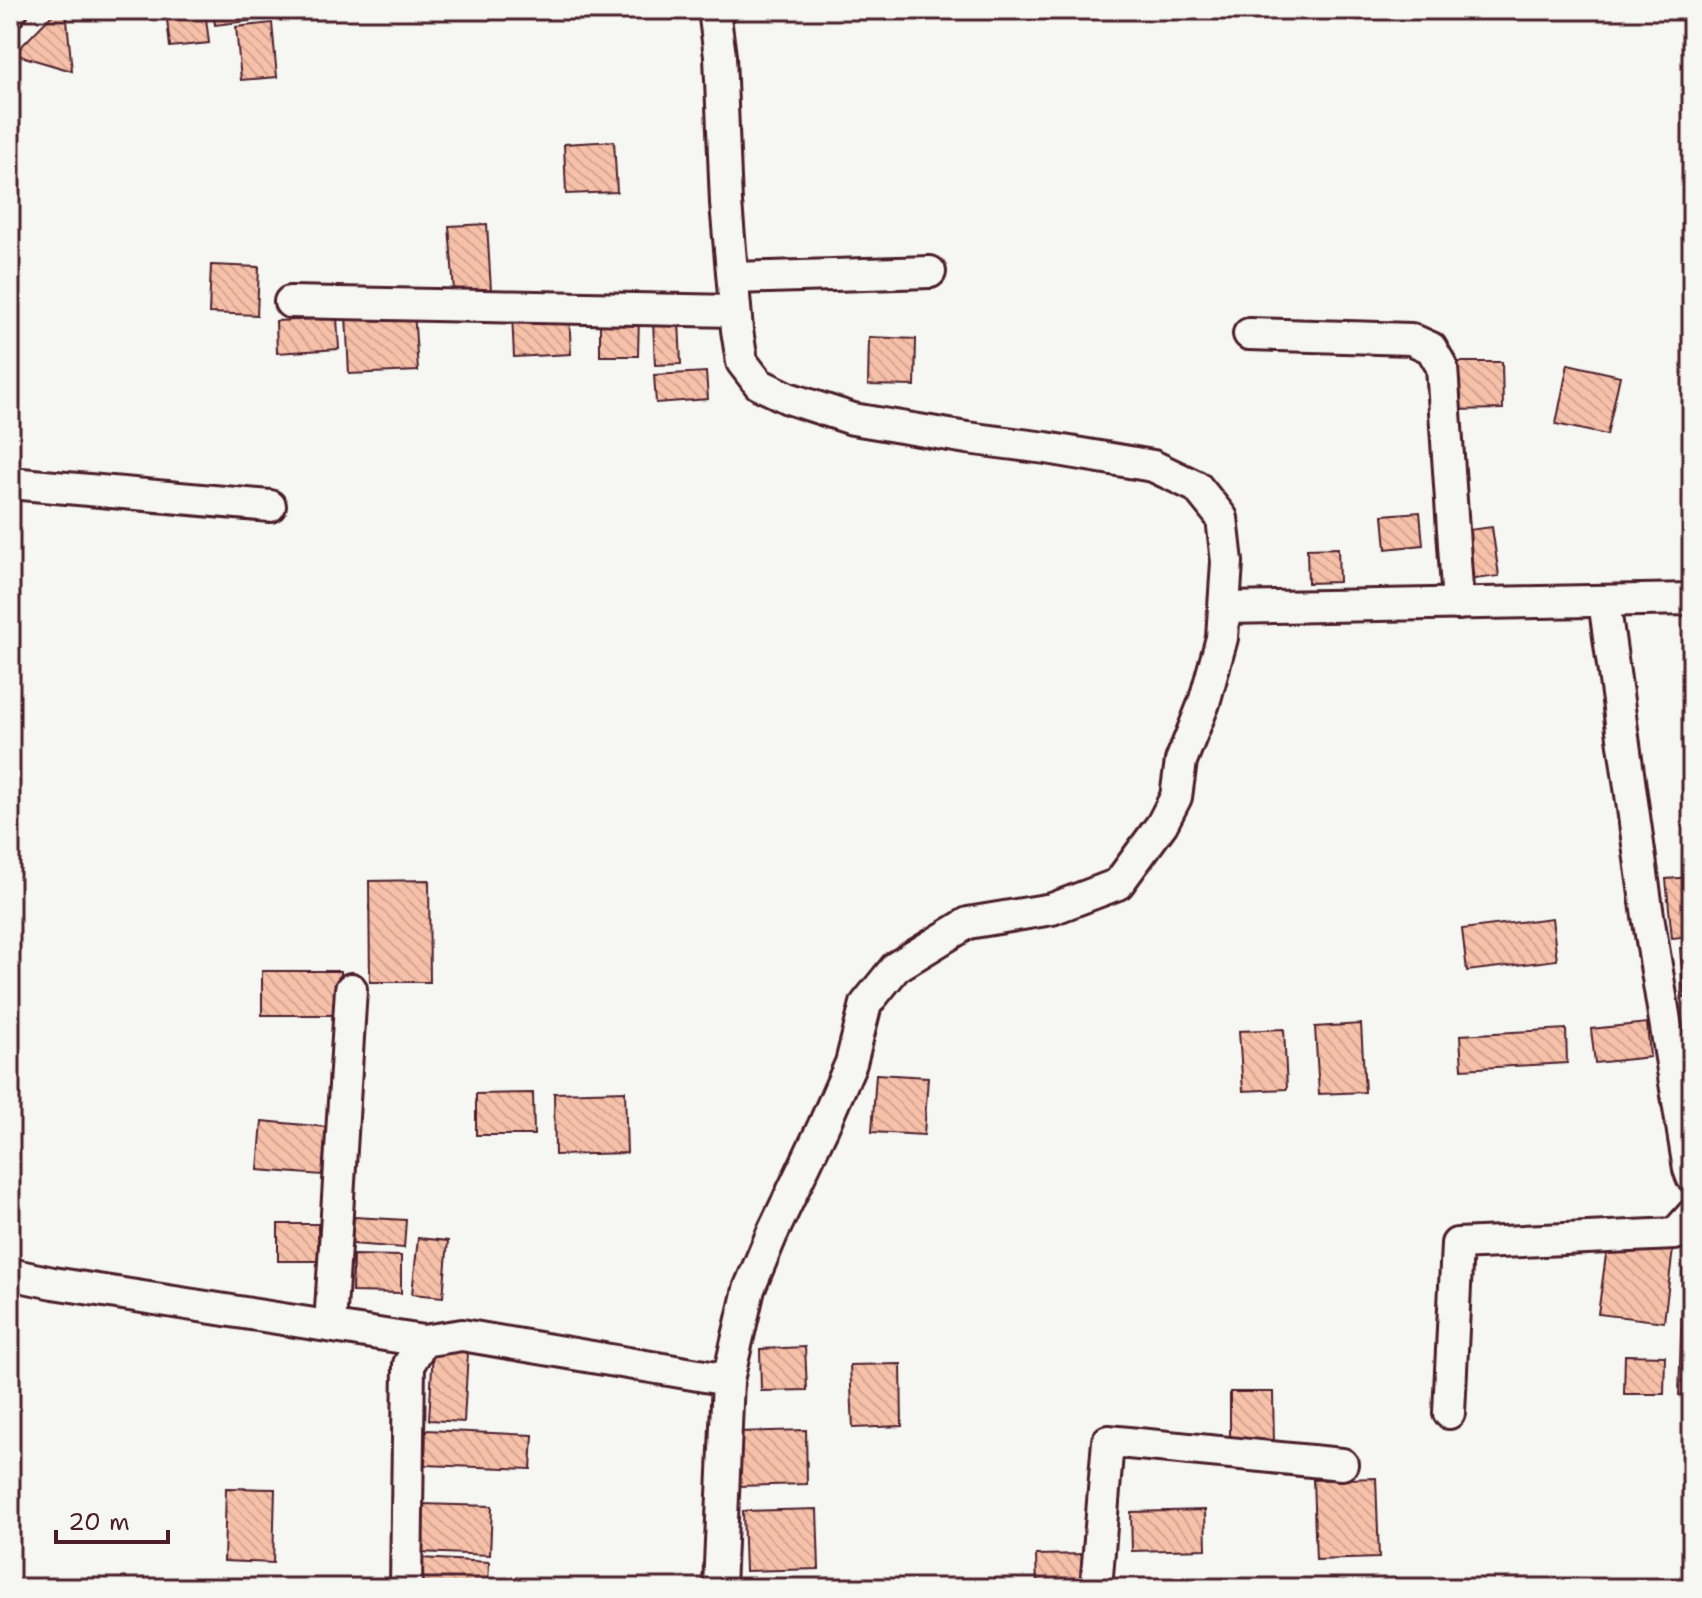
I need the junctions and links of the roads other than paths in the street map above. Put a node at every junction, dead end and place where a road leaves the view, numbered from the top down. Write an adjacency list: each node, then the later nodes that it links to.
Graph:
1 (714, 10): 3 (street)
2 (930, 272): 3 (street)
3 (734, 278): 5 (street)
4 (290, 302): 5 (street)
5 (735, 311): 12 (street)
6 (1249, 334): 11 (street)
7 (10, 483): 8 (street)
8 (270, 506)
9 (1692, 599): 10 (street)
10 (1604, 601): 11 (street); 14 (street)
11 (1458, 604): 12 (street)
12 (1225, 608): 19 (street)
13 (351, 989): 17 (street)
14 (1692, 1177)
15 (1692, 1215): 20 (street)
16 (10, 1274): 17 (street)
17 (330, 1326): 18 (street)
18 (423, 1341): 19 (street); 22 (street)
19 (728, 1380): 23 (street)
20 (1449, 1413)
21 (1342, 1464): 24 (street)
22 (406, 1588)
23 (719, 1588)
24 (1096, 1588)

